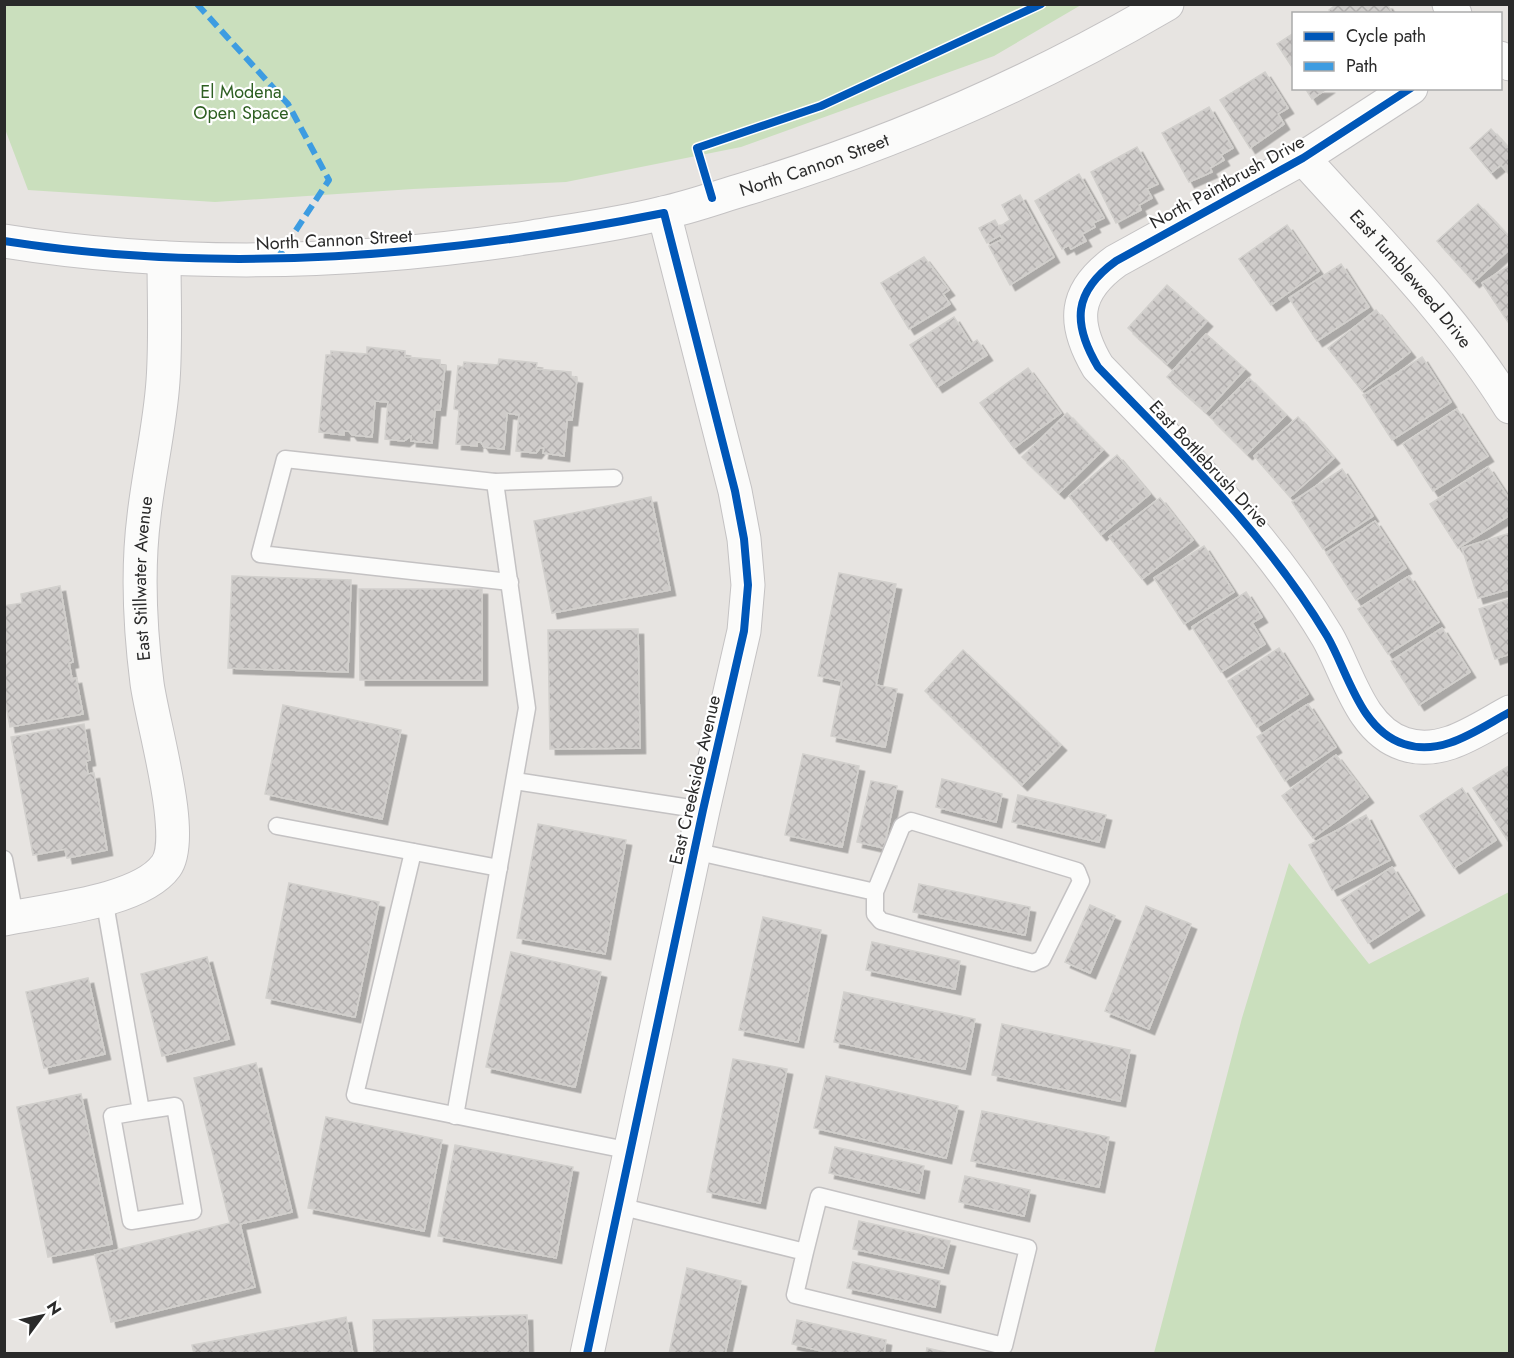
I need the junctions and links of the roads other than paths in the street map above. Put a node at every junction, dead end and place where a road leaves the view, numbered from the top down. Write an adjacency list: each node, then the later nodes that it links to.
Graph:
1 (1167, 4): 4 (street, North Cannon Street)
2 (1408, 90): 3 (street, North Paintbrush Drive)
3 (1303, 158): 7 (street, North Paintbrush Drive); 8 (street, East Tumbleweed Drive)
4 (664, 213): 6 (street, North Cannon Street); 14 (street, East Creekside Avenue)
5 (4, 241): 6 (street, North Cannon Street)
6 (164, 258): 21 (street, East Stillwater Avenue)
7 (1080, 319): 12 (street, East Bottlebrush Drive)
8 (1509, 407)
9 (614, 478): 10 (lane)
10 (495, 482): 11 (lane); 11 (lane)
11 (510, 582): 13 (lane)
12 (1509, 712)
13 (514, 781): 14 (lane); 19 (lane)
14 (703, 810): 16 (street, East Creekside Avenue)
15 (277, 826): 17 (lane)
16 (694, 850): 20 (lane); 25 (street, East Creekside Avenue)
17 (413, 852): 19 (lane); 24 (lane)
18 (4, 859): 22 (lane)
19 (499, 868): 24 (lane)
20 (875, 892): 20 (lane)
21 (104, 898): 22 (street, East Stillwater Avenue); 23 (lane)
22 (10, 918)
23 (141, 1111): 23 (lane)
24 (455, 1116): 25 (lane)
25 (631, 1151): 26 (street, East Creekside Avenue)
26 (619, 1206): 27 (lane); 28 (street, East Creekside Avenue)
27 (805, 1252): 27 (lane)
28 (587, 1353)

